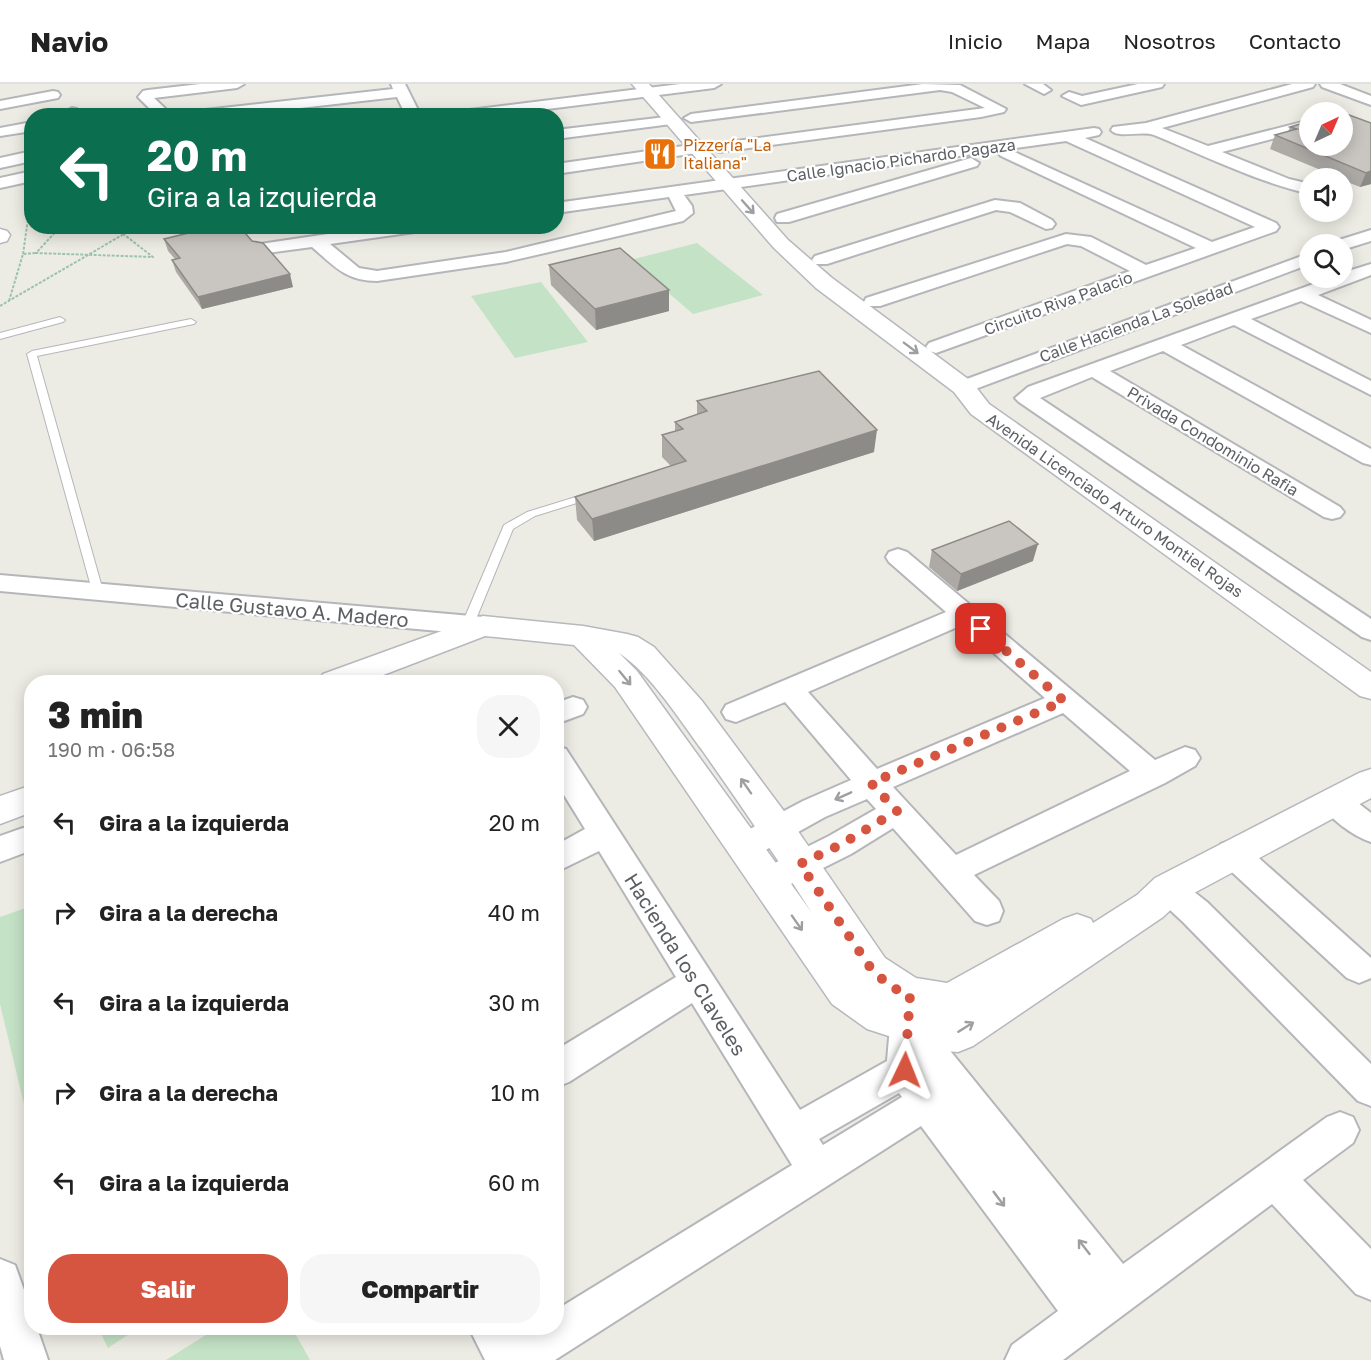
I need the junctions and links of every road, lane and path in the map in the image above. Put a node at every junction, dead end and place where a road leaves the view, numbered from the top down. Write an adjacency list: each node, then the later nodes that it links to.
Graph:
1 (237, 84): 11 (street)
2 (714, 84): 6 (street)
3 (1157, 84): 16 (street)
4 (1308, 84): 19 (street)
5 (1327, 84): 9 (street)
6 (653, 87): 14 (street); 18 (main road, Avenida Licenciado Arturo Montiel Rojas)
7 (400, 88): 12 (street); 13 (street)
8 (53, 95): 10 (street)
9 (1371, 101)
10 (0, 105)
11 (157, 108)
12 (248, 108)
13 (410, 108)
14 (508, 108)
15 (1371, 108): 17 (street)
16 (1100, 109)
17 (1353, 113)
18 (682, 119): 25 (street); 28 (main road, Avenida Licenciado Arturo Montiel Rojas); 28 (street); 29 (main road, Avenida Licenciado Arturo Montiel Rojas)
19 (1147, 127): 22 (street); 30 (street)
20 (1299, 127): 30 (street)
21 (24, 128): 23 (street)
22 (1118, 130)
23 (0, 132)
24 (1094, 132): 26 (street, Calle Ignacio Pichardo Pagaza)
25 (564, 134)
26 (1068, 136): 27 (street, Calle Ignacio Pichardo Pagaza); 52 (street)
27 (1028, 143): 31 (street); 36 (street, Calle Ignacio Pichardo Pagaza)
28 (719, 147): 36 (main road, Avenida Licenciado Arturo Montiel Rojas)
29 (698, 150): 34 (street); 36 (main road, Avenida Licenciado Arturo Montiel Rojas)
30 (1205, 152): 38 (street)
31 (1006, 153): 41 (street); 52 (street)
32 (24, 158): 33 (street)
33 (0, 162)
34 (564, 168)
35 (24, 178): 37 (street)
36 (738, 182): 39 (street, Calle Ignacio Pichardo Pagaza); 41 (main road, Avenida Licenciado Arturo Montiel Rojas); 72 (main road, Avenida Licenciado Arturo Montiel Rojas, one-way to 72)
37 (0, 183)
38 (1299, 186)
39 (673, 191): 40 (street, Calle Ignacio Pichardo Pagaza); 49 (street)
40 (564, 207)
41 (783, 218): 56 (main road, Avenida Licenciado Arturo Montiel Rojas)
42 (1046, 224): 56 (street)
43 (26, 234): 54 (path)
44 (53, 234): 53 (path)
45 (120, 234): 55 (path)
46 (123, 234): 55 (path)
47 (365, 234): 49 (street)
48 (1371, 235): 50 (street)
49 (315, 241): 51 (street)
50 (1353, 241)
51 (267, 248)
52 (1210, 248): 59 (street)
53 (36, 253): 54 (path); 55 (path)
54 (24, 254): 61 (path)
55 (86, 256): 61 (path)
56 (821, 260): 62 (main road, Avenida Licenciado Arturo Montiel Rojas)
57 (1299, 262): 72 (street, Calle Hacienda La Soledad)
58 (1370, 271): 60 (street)
59 (1145, 272): 62 (street, Circuito Riva Palacio); 70 (street, Circuito Riva Palacio)
60 (1302, 294): 64 (street); 67 (street)
61 (9, 301): 63 (path)
62 (873, 302): 70 (main road, Avenida Licenciado Arturo Montiel Rojas)
63 (0, 306)
64 (1235, 318): 69 (street); 73 (street)
65 (60, 320): 68 (lane)
66 (190, 322): 79 (lane)
67 (1371, 327)
68 (0, 336)
69 (1165, 344): 71 (street); 74 (street)
70 (936, 347): 72 (main road, Avenida Licenciado Arturo Montiel Rojas)
71 (1095, 370): 76 (street, Privada Condominio Rafia); 82 (street, Avenida Licenciado Arturo Montiel Rojas)
72 (974, 383): 85 (main road, Avenida Licenciado Arturo Montiel Rojas)
73 (1371, 389)
74 (1371, 458)
75 (609, 490): 81 (lane)
76 (1332, 512)
77 (898, 557): 80 (street)
78 (0, 583): 79 (street, Calle Gustavo A. Madero)
79 (97, 591): 81 (street, Calle Gustavo A. Madero)
80 (964, 614): 86 (street); 87 (street)
81 (475, 625): 83 (main road, Calle Gustavo A. Madero); 84 (main road)
82 (1371, 631)
83 (584, 636): 98 (main road, Calle Gustavo A. Madero, one-way to 83); 101 (main road, one-way to 101)
84 (350, 675)
85 (1371, 688)
86 (790, 689): 88 (street); 93 (street)
87 (1064, 701): 91 (street); 93 (street)
88 (735, 712)
89 (1185, 758): 91 (street)
90 (564, 771): 100 (street, Hacienda los Claveles)
91 (1154, 775): 105 (street)
92 (1371, 782): 95 (main road)
93 (871, 783): 97 (street); 98 (street, one-way to 98)
94 (24, 801): 96 (main road)
95 (1334, 801): 99 (street); 102 (main road)
96 (0, 810)
97 (897, 811): 104 (street); 105 (street)
98 (776, 828): 101 (street); 104 (main road, Calle Gustavo A. Madero)
99 (1371, 830)
100 (604, 834): 103 (street); 110 (street, Hacienda los Claveles)
101 (744, 847): 106 (main road)
102 (1232, 853): 107 (main road); 109 (street)
103 (564, 856)
104 (800, 864): 106 (street); 111 (main road, Calle Gustavo A. Madero)
105 (952, 871): 108 (street)
106 (768, 881): 111 (main road, one-way to 111)
107 (1168, 889): 111 (main road); 114 (street)
108 (987, 911)
109 (1359, 968)
110 (697, 982): 112 (street); 117 (street, Hacienda los Claveles)
111 (908, 1010): 113 (street); 118 (street)
112 (564, 1065)
113 (905, 1070): 115 (street); 117 (street)
114 (1371, 1089)
115 (926, 1102): 118 (street); 119 (street)
116 (1340, 1130): 120 (street)
117 (793, 1134): 119 (street, Hacienda los Claveles)
118 (978, 1143): 123 (street, one-way to 118); 124 (street, one-way to 124)
119 (817, 1170): 125 (street)
120 (1274, 1178): 122 (street); 123 (street)
121 (0, 1280): 128 (street)
122 (1371, 1280)
123 (1120, 1293): 124 (street)
124 (1087, 1316): 131 (street)
125 (564, 1330)
126 (494, 1335): 129 (street)
127 (556, 1335): 130 (street)
128 (26, 1360)
129 (508, 1360)
130 (516, 1360)
131 (1027, 1360)

